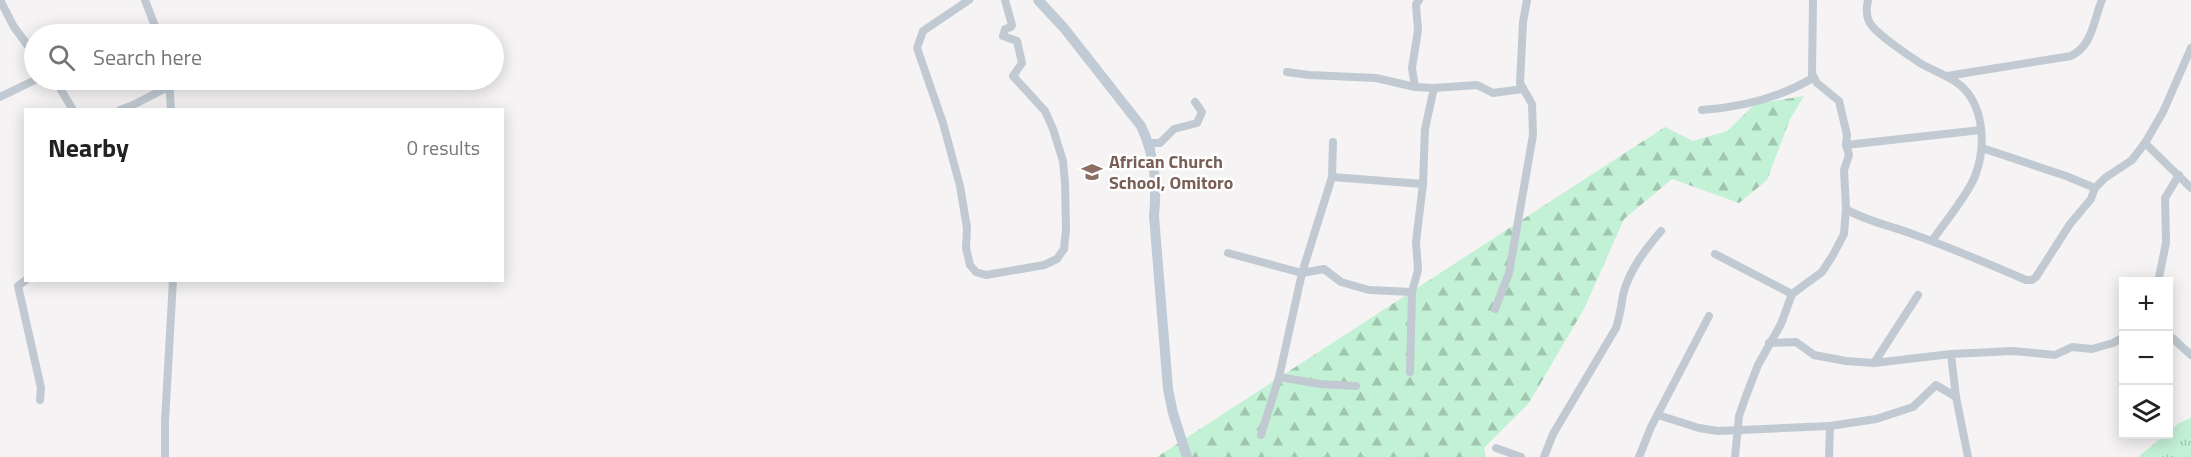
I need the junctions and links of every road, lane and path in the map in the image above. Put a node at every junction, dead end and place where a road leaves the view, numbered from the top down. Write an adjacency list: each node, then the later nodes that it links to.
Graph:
1 (0, 0): 12 (street)
2 (145, 0): 11 (street)
3 (969, 0): 4 (street)
4 (1005, 0)
5 (1038, 0): 32 (main road)
6 (1419, 0): 18 (street)
7 (1527, 0): 20 (street)
8 (1813, 0): 16 (street)
9 (1868, 0): 15 (street)
10 (2102, 0): 15 (street)
11 (154, 24)
12 (24, 40)
13 (2191, 48): 33 (street)
14 (1287, 72): 18 (street)
15 (1947, 76): 30 (street)
16 (1813, 78): 29 (street); 34 (street)
17 (24, 85): 24 (street)
18 (1415, 87): 19 (street)
19 (1434, 88): 20 (street); 38 (street)
20 (1523, 89): 55 (street)
21 (62, 90): 26 (street)
22 (157, 90): 27 (street)
23 (170, 90): 28 (street)
24 (0, 97)
25 (1195, 102): 32 (street)
26 (72, 108)
27 (124, 108)
28 (171, 108)
29 (1702, 110)
30 (1981, 130): 34 (street); 35 (street)
31 (1333, 142): 37 (street)
32 (1150, 143): 74 (main road)
33 (2145, 143): 36 (street); 39 (street)
34 (1846, 145): 41 (street)
35 (1982, 148): 39 (street); 45 (street)
36 (2179, 176): 40 (street); 49 (street)
37 (1332, 177): 38 (street); 48 (street)
38 (1423, 184): 52 (street)
39 (2095, 188): 45 (street)
40 (2191, 188)
41 (1846, 209): 42 (street); 43 (street)
42 (1857, 216): 43 (street); 45 (street)
43 (1844, 230): 53 (street)
44 (1661, 231): 76 (street)
45 (1932, 241)
46 (1228, 253): 48 (street)
47 (1715, 255): 53 (street)
48 (1302, 273): 52 (street); 64 (street)
49 (2159, 277)
50 (24, 282): 67 (street)
51 (173, 282): 73 (street)
52 (1412, 292): 63 (street)
53 (1792, 294): 59 (street)
54 (1918, 295): 62 (street)
55 (1495, 309)
56 (1709, 316): 68 (street)
57 (2173, 338): 61 (street)
58 (2119, 340): 60 (street)
59 (1769, 343): 62 (street); 70 (street)
60 (1951, 354): 62 (street); 66 (street)
61 (2191, 355)
62 (1874, 363)
63 (1410, 372)
64 (1279, 377): 65 (street); 71 (street)
65 (1356, 386)
66 (1956, 397): 69 (street); 80 (street)
67 (40, 400)
68 (1658, 415): 70 (street); 77 (street)
69 (1830, 426): 70 (street); 79 (street)
70 (1738, 430): 78 (street)
71 (1261, 435)
72 (1496, 448): 75 (street)
73 (165, 457)
74 (1187, 457)
75 (1521, 457)
76 (1544, 457)
77 (1639, 457)
78 (1735, 457)
79 (1829, 457)
80 (1968, 457)

